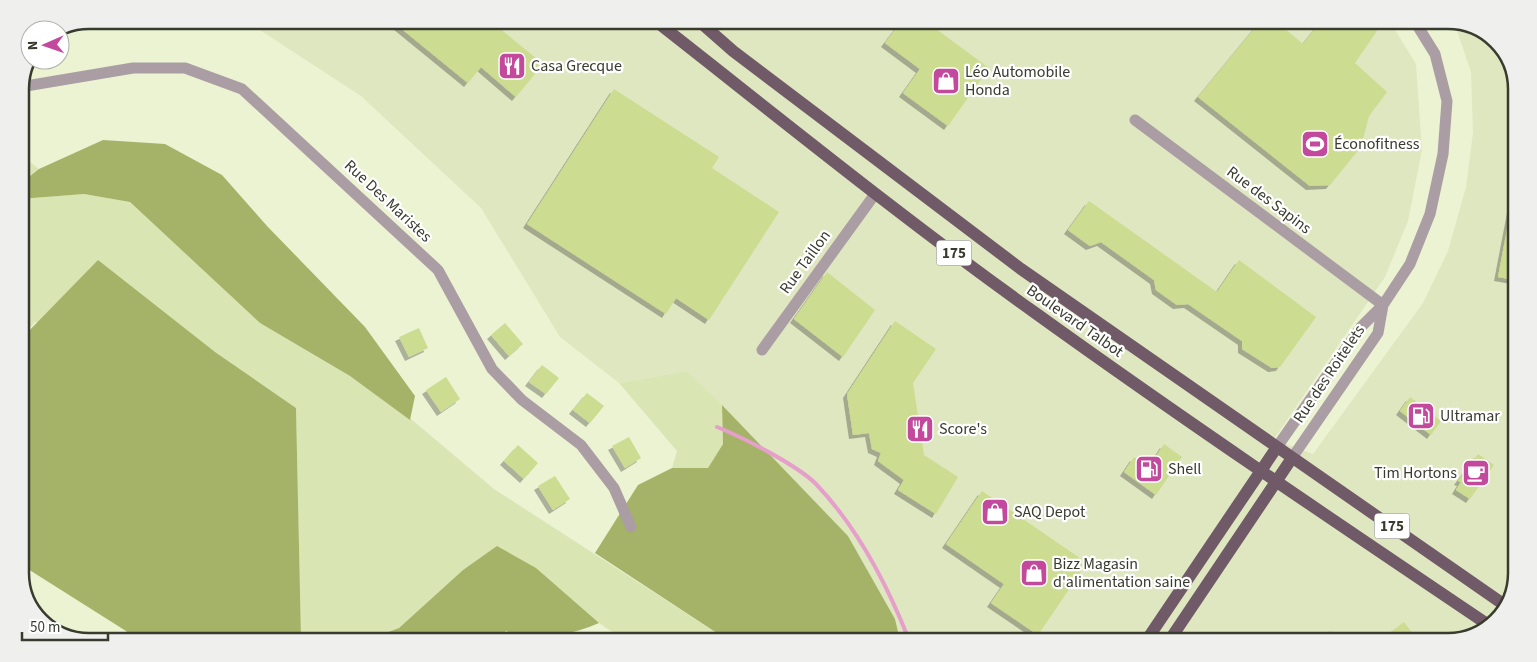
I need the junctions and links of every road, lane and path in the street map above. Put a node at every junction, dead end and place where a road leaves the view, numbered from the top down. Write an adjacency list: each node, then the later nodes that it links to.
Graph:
1 (666, 29): 6 (main road, Boulevard Talbot / 175)
2 (708, 29): 9 (main road, Boulevard Talbot / 175)
3 (1419, 29): 7 (street, Rue des Roitelets)
4 (29, 85): 13 (street, Rue Des Maristes)
5 (1135, 120): 7 (street, Rue des Sapins)
6 (875, 194): 8 (street, Rue Taillon); 11 (main road, Boulevard Talbot / 175)
7 (1383, 305): 9 (street, Rue des Roitelets); 10 (street, Rue des Roitelets)
8 (762, 350)
9 (1277, 447): 10 (main road, Boulevard Talbot / 175); 11 (main road)
10 (1292, 458): 12 (main road); 14 (main road, Boulevard Talbot / 175)
11 (1261, 471): 12 (main road, Boulevard Talbot / 175); 16 (main road)
12 (1276, 481): 15 (main road, Boulevard Talbot / 175); 17 (main road)
13 (631, 527)
14 (1500, 602)
15 (1483, 621)
16 (1151, 633)
17 (1174, 633)

